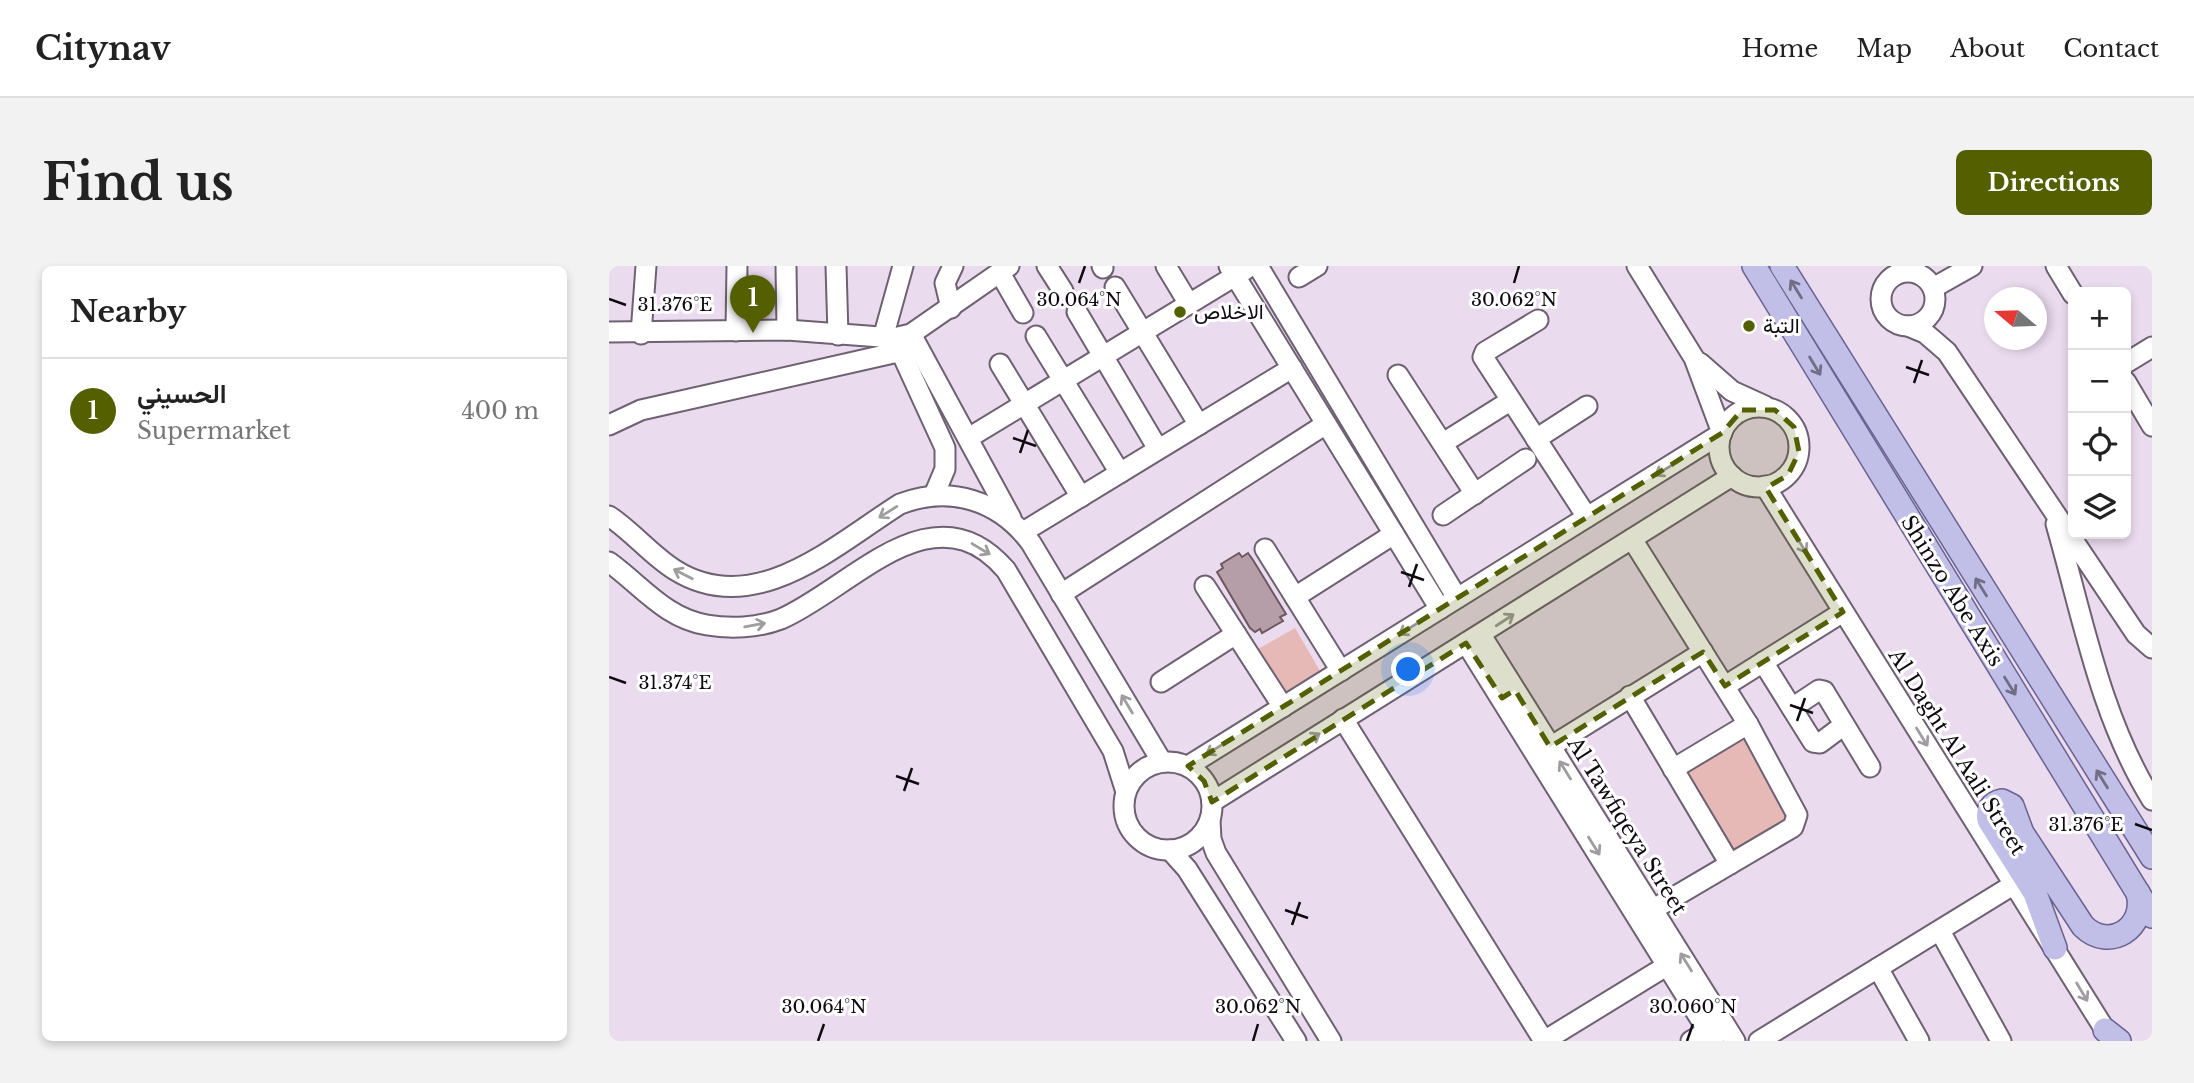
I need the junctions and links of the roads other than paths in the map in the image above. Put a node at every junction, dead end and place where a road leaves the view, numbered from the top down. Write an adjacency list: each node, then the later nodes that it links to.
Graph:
1 (646, 266): 34 (street)
2 (737, 266): 31 (street)
3 (786, 266): 30 (street)
4 (836, 266): 35 (street)
5 (903, 266): 37 (street)
6 (953, 266): 25 (street)
7 (1047, 266): 23 (street)
8 (1166, 266): 24 (street)
9 (1258, 266): 80 (street)
10 (1317, 266): 19 (street)
11 (1637, 266): 41 (street)
12 (1753, 266): 110 (main road, Shinzo Abe Axis, one-way to 110)
13 (1782, 266): 107 (main road, Shinzo Abe Axis, one-way to 13)
14 (1972, 266): 20 (street)
15 (2056, 266): 22 (street)
16 (1005, 269): 25 (street); 27 (street)
17 (1239, 269): 24 (street); 44 (street)
18 (1884, 275): 20 (street); 29 (street)
19 (1299, 277)
20 (1923, 279): 29 (street); 39 (street)
21 (1115, 286): 33 (street)
22 (2069, 287)
23 (1063, 291)
24 (1189, 304): 33 (street)
25 (951, 308): 37 (street)
26 (1076, 312): 40 (street)
27 (1023, 313)
28 (1538, 320): 48 (street)
29 (1907, 326): 39 (street)
30 (787, 330): 31 (street); 35 (street)
31 (736, 331): 34 (street)
32 (609, 332): 34 (street)
33 (1143, 333): 40 (street); 54 (street)
34 (641, 334)
35 (838, 335): 37 (street)
36 (1036, 336): 46 (street)
37 (897, 340): 53 (street); 57 (street); 66 (street)
38 (2152, 346): 42 (street)
39 (1947, 352): 68 (street)
40 (1103, 357): 46 (street); 60 (street)
41 (1694, 358): 51 (street); 56 (street)
42 (2131, 360)
43 (1000, 364): 49 (street)
44 (1292, 368): 52 (street); 54 (street)
45 (1398, 375): 59 (street)
46 (1064, 381): 49 (street); 62 (street)
47 (2131, 390): 55 (street)
48 (1510, 401): 58 (street); 59 (street)
49 (1024, 406): 57 (street); 67 (street)
50 (1587, 407): 58 (street)
51 (1767, 407): 56 (street); 64 (street)
52 (1326, 424): 73 (street); 78 (street)
53 (609, 425)
54 (1199, 425): 60 (street)
55 (2152, 426)
56 (1722, 433): 63 (street); 71 (street, one-way to 71)
57 (969, 437): 72 (street)
58 (1535, 439): 71 (street)
59 (1443, 443): 65 (street)
60 (1158, 449): 62 (street)
61 (1526, 459): 65 (street)
62 (1120, 473): 67 (street)
63 (1732, 476): 64 (street); 74 (street)
64 (1765, 486): 82 (street, Al Daght Al Aali Street, one-way to 82)
65 (1475, 494): 69 (street)
66 (934, 495): 70 (street, one-way to 70); 72 (street)
67 (1081, 497): 72 (street)
68 (2050, 503): 85 (street); 104 (street)
69 (1443, 514)
70 (609, 516)
71 (1587, 517): 80 (street)
72 (1018, 527): 78 (street)
73 (1394, 534): 79 (street); 81 (street)
74 (1632, 539): 84 (street, one-way to 74); 86 (street)
75 (1265, 549): 79 (street)
76 (609, 562): 103 (street, one-way to 103)
77 (1205, 586): 83 (street)
78 (1061, 594): 99 (street, one-way to 78)
79 (1295, 597): 88 (street)
80 (1457, 598): 81 (street)
81 (1440, 609): 88 (street, one-way to 88)
82 (1843, 612): 87 (street); 109 (street, Al Daght Al Aali Street, one-way to 109)
83 (1236, 634): 89 (street); 93 (street)
84 (1474, 639): 91 (street, Al Tawfiqeya Street); 95 (street)
85 (2152, 648)
86 (1703, 652): 90 (street); 92 (street)
87 (1763, 662): 90 (street); 94 (street)
88 (1341, 671): 93 (street)
89 (1161, 682)
90 (1725, 686): 96 (street)
91 (1508, 694): 98 (street, Al Tawfiqeya Street); 115 (street, Al Tawfiqeya Street, one-way to 115)
92 (1630, 696): 98 (street); 102 (street)
93 (1283, 706): 100 (street, one-way to 100)
94 (1792, 708): 97 (street); 97 (street)
95 (1343, 719): 105 (street, one-way to 95); 121 (street)
96 (1748, 724): 102 (street); 108 (street)
97 (1844, 724): 101 (street)
98 (1550, 747): 111 (street, Al Tawfiqeya Street, one-way to 98)
99 (1162, 762): 100 (street); 103 (street)
100 (1188, 766): 105 (street)
101 (1870, 767)
102 (1673, 769): 108 (street)
103 (1126, 792): 106 (street)
104 (2152, 800)
105 (1211, 811): 106 (street); 120 (street)
106 (1170, 850): 119 (street)
107 (2152, 857)
108 (1730, 864): 111 (street)
109 (2013, 886): 113 (street); 114 (street, Al Daght Al Aali Street)
110 (2138, 893): 112 (main road, Shinzo Abe Axis); 114 (main road)
111 (1653, 910): 122 (street, Al Tawfiqeya Street, one-way to 111)
112 (2152, 916)
113 (1940, 931): 116 (street); 125 (street)
114 (2055, 948): 117 (street, Al Daght Al Aali Street, one-way to 117)
115 (1668, 965): 118 (street, Al Tawfiqeya Street); 121 (street)
116 (1878, 968): 123 (street); 124 (street)
117 (2112, 1037)
118 (1705, 1038)
119 (1296, 1041)
120 (1331, 1041)
121 (1544, 1041)
122 (1735, 1041)
123 (1759, 1041)
124 (1919, 1041)
125 (2001, 1041)

